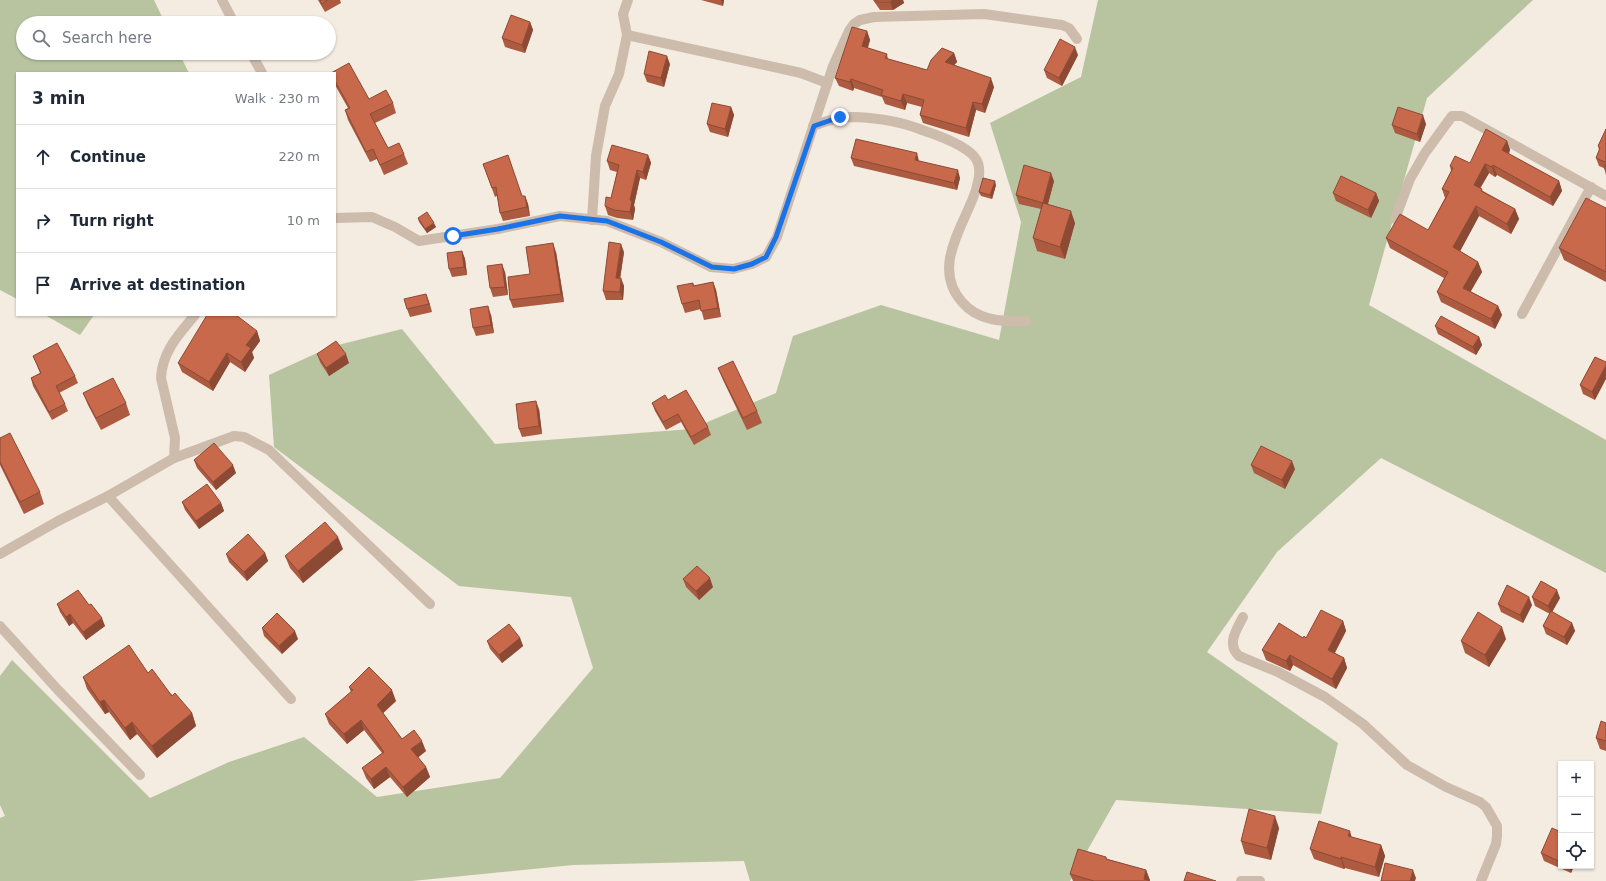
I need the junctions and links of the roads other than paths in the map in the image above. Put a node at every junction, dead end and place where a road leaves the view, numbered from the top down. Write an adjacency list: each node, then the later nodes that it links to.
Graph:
1 (222, 0): 3 (street)
2 (628, 0): 4 (street)
3 (230, 16)
4 (627, 35): 8 (street); 14 (street)
5 (1077, 39): 8 (street)
6 (255, 60): 7 (street)
7 (261, 72)
8 (827, 83): 9 (street)
9 (814, 126): 14 (street); 17 (street)
10 (1591, 187): 11 (street); 13 (street); 15 (street)
11 (1606, 196)
12 (336, 218): 14 (street)
13 (1395, 219)
14 (592, 220)
15 (1522, 314)
16 (194, 316): 18 (street)
17 (1026, 321)
18 (174, 458): 19 (street); 21 (street)
19 (108, 496): 20 (street); 24 (street)
20 (0, 554)
21 (430, 604)
22 (1243, 617): 28 (street)
23 (0, 626): 25 (street)
24 (291, 699)
25 (140, 775)
26 (1241, 881): 27 (street)
27 (1260, 881)
28 (1481, 881)

